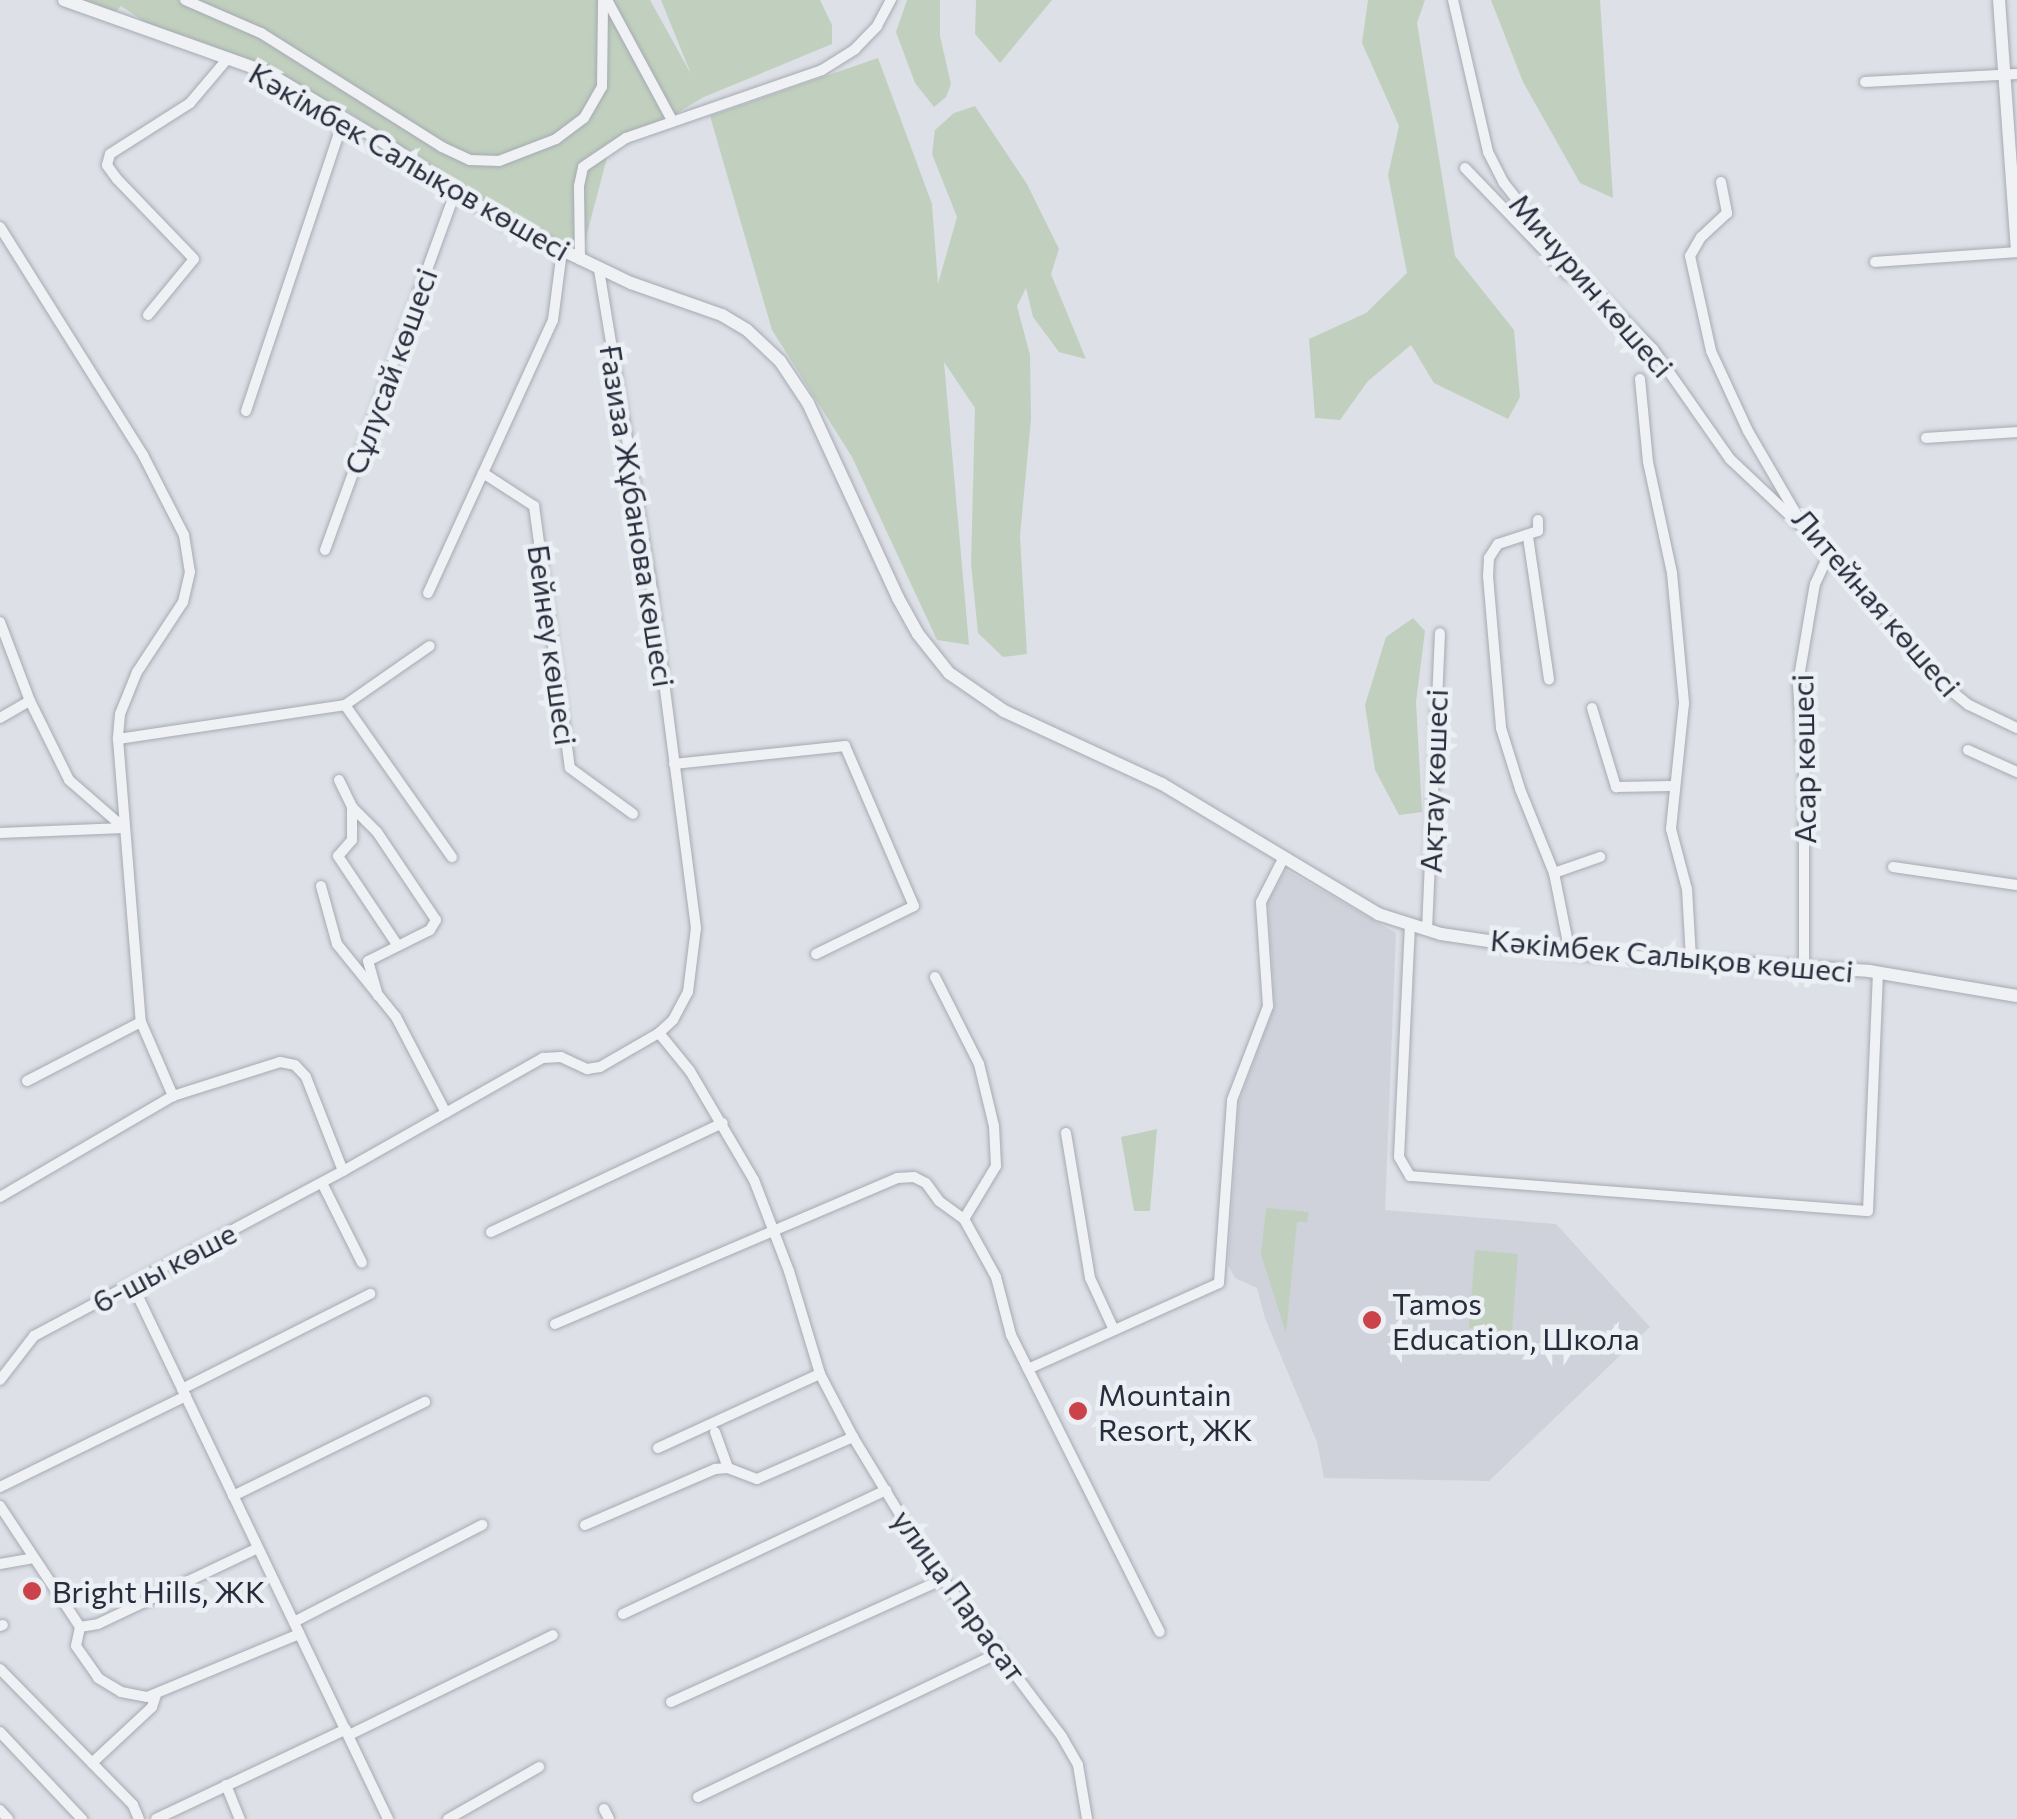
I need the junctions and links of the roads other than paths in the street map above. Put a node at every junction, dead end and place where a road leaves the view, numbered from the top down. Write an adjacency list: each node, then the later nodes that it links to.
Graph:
1 (64, 0): 7 (street, Кәкімбек Салықов көшесі)
2 (185, 0): 3 (street)
3 (605, 0): 11 (street)
4 (892, 0): 11 (street)
5 (1453, 0): 21 (street, Мичурин көшесі)
6 (1999, 0): 8 (street)
7 (228, 58): 10 (street, Кәкімбек Салықов көшесі); 22 (street)
8 (2011, 75): 9 (street); 17 (street)
9 (1864, 82)
10 (344, 118): 14 (street, Кәкімбек Салықов көшесі); 24 (street)
11 (672, 120): 18 (street)
12 (1465, 168): 21 (street)
13 (1721, 182): 29 (street, Литейная көшесі)
14 (455, 192): 16 (street, Кәкімбек Салықов көшесі); 31 (street, Сұлусай көшесі)
15 (0, 227): 43 (street)
16 (562, 251): 18 (street, Кәкімбек Салықов көшесі); 27 (street)
17 (2017, 251): 19 (street)
18 (580, 260): 20 (street, Кәкімбек Салықов көшесі)
19 (1875, 262)
20 (599, 269): 45 (street, Ғазиза Жұбанова көшесі); 54 (street, Кәкімбек Салықов көшесі)
21 (1590, 286): 29 (street, Мичурин көшесі)
22 (148, 315)
23 (1640, 379): 48 (street)
24 (246, 411)
25 (2017, 432): 26 (street)
26 (1926, 438)
27 (483, 473): 33 (street); 50 (street, Бейнеу көшесі)
28 (1538, 520): 30 (street)
29 (1805, 528): 32 (street, Литейная көшесі)
30 (1528, 537): 37 (street); 57 (street)
31 (325, 550)
32 (1828, 554): 42 (street, Литейная көшесі); 66 (street, Асар көшесі)
33 (428, 593)
34 (0, 622): 38 (street)
35 (1440, 633): 61 (street, Ақтау көшесі)
36 (430, 646): 39 (street)
37 (1548, 679)
38 (30, 702): 41 (street); 51 (street)
39 (345, 705): 43 (street); 53 (street)
40 (1592, 708): 48 (street)
41 (0, 718)
42 (2017, 728)
43 (118, 739): 51 (street)
44 (1968, 750): 46 (street)
45 (674, 764): 64 (street); 72 (street, Ғазиза Жұбанова көшесі)
46 (2017, 772)
47 (338, 780): 49 (street)
48 (1672, 786): 65 (street)
49 (352, 808): 62 (street); 62 (street)
50 (633, 814)
51 (124, 828): 52 (street); 71 (street)
52 (0, 833)
53 (452, 857)
54 (1284, 857): 60 (street, Кәкімбек Салықов көшесі); 88 (street)
55 (1600, 857): 57 (street)
56 (1893, 867): 58 (street)
57 (1554, 874): 63 (street)
58 (2017, 885)
59 (322, 886): 69 (street)
60 (1410, 924): 61 (street, Кәкімбек Салықов көшесі); 67 (street)
61 (1427, 930): 63 (street, Кәкімбек Салықов көшесі)
62 (398, 946): 69 (street)
63 (1570, 953): 65 (street, Кәкімбек Салықов көшесі)
64 (816, 954)
65 (1691, 959): 66 (street, Кәкімбек Салықов көшесі)
66 (1804, 968): 67 (street, Кәкімбек Салықов көшесі)
67 (1878, 973): 70 (street, Кәкімбек Салықов көшесі)
68 (935, 977): 81 (street)
69 (378, 996): 75 (street)
70 (2017, 996)
71 (141, 1022): 73 (street); 74 (street)
72 (658, 1033): 75 (street, 6-шы көше); 76 (street, улица Парасат)
73 (27, 1081)
74 (172, 1096): 78 (street); 80 (street)
75 (446, 1113): 78 (street, 6-шы көше)
76 (723, 1124): 82 (street, улица Парасат); 83 (street)
77 (1066, 1133): 88 (street)
78 (344, 1171): 79 (street, 6-шы көше)
79 (322, 1182): 84 (street); 85 (street, 6-шы көше)
80 (0, 1197)
81 (964, 1219): 82 (street); 89 (street)
82 (773, 1228): 87 (street); 90 (street, улица Парасат)
83 (490, 1232)
84 (362, 1263)
85 (132, 1284): 91 (street, 6-шы көше); 92 (street)
86 (370, 1294): 92 (street)
87 (555, 1324)
88 (1114, 1330): 89 (street)
89 (1028, 1368): 111 (street)
90 (820, 1374): 95 (street, улица Парасат); 96 (street)
91 (0, 1380)
92 (184, 1393): 98 (street); 100 (street)
93 (425, 1402): 100 (street)
94 (714, 1432): 97 (street)
95 (853, 1437): 97 (street); 99 (street, улица Парасат)
96 (658, 1448)
97 (728, 1468): 103 (street)
98 (0, 1487)
99 (886, 1490): 107 (street, улица Парасат); 108 (street)
100 (233, 1496): 104 (street)
101 (0, 1506): 105 (street)
102 (482, 1525): 109 (street)
103 (585, 1525)
104 (258, 1548): 109 (street); 110 (street)
105 (32, 1558): 106 (street); 110 (street)
106 (0, 1564)
107 (944, 1579): 114 (street, улица Парасат); 117 (street)
108 (624, 1614)
109 (294, 1622): 112 (street)
110 (80, 1626): 116 (street)
111 (1160, 1632)
112 (299, 1634): 116 (street); 119 (street)
113 (553, 1635): 119 (street)
114 (1001, 1652): 123 (street); 132 (street, улица Парасат)
115 (1, 1674): 120 (street)
116 (156, 1695): 120 (street)
117 (671, 1702)
118 (0, 1732): 126 (street)
119 (348, 1732): 122 (street); 130 (street)
120 (92, 1763): 127 (street)
121 (540, 1766): 131 (street)
122 (226, 1786): 128 (street); 129 (street)
123 (698, 1797)
124 (0, 1810): 125 (street)
125 (8, 1819)
126 (82, 1819)
127 (139, 1819)
128 (156, 1819)
129 (240, 1819)
130 (388, 1819)
131 (448, 1819)
132 (1087, 1819)

